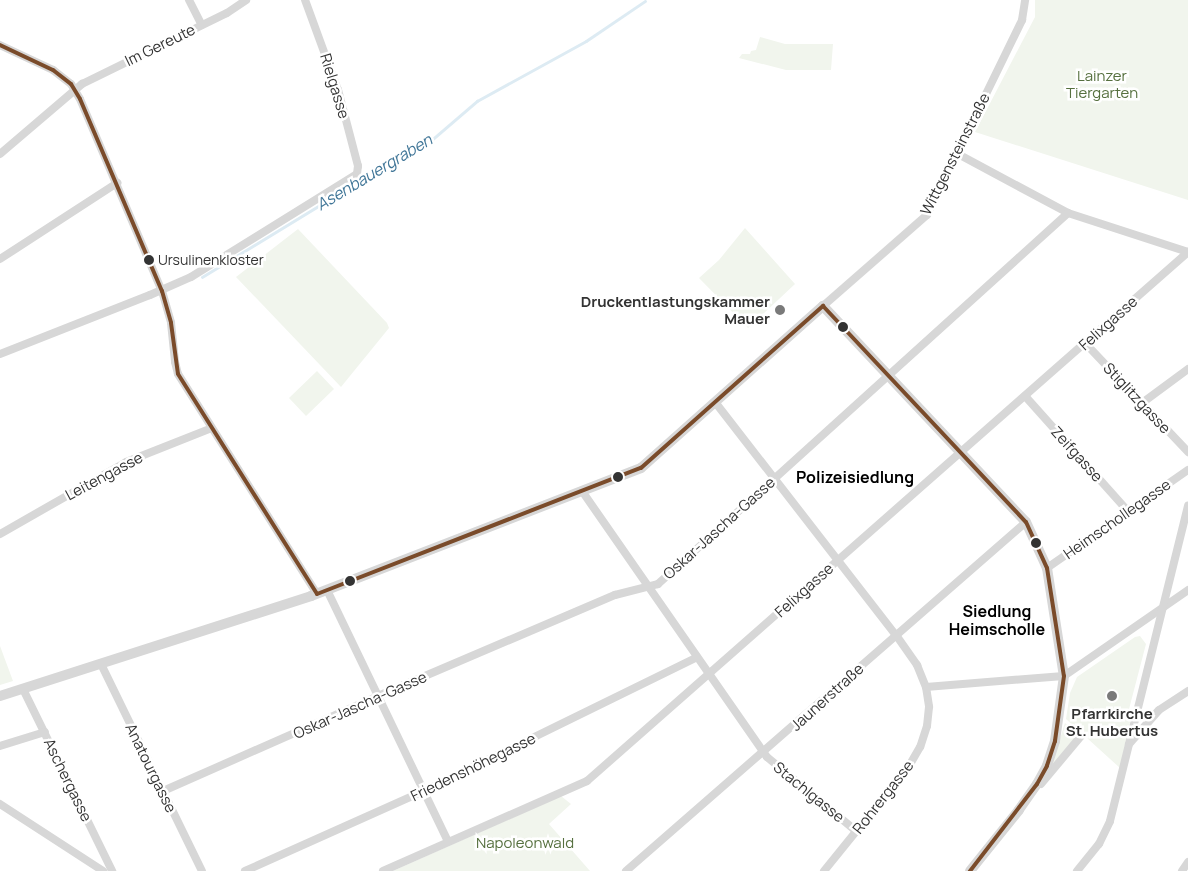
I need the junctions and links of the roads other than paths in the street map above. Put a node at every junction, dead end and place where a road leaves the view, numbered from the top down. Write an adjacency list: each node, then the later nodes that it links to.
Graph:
1 (189, 0): 5 (street)
2 (246, 0): 5 (street, Im Gereute)
3 (305, 0): 14 (street, Rielgasse)
4 (1024, 0): 9 (street, Wittgensteinstraße)
5 (202, 25): 7 (street, Im Gereute)
6 (0, 44): 7 (street)
7 (75, 90): 8 (street, Im Gereute); 10 (street)
8 (0, 154)
9 (958, 154): 11 (street); 15 (street, Wittgensteinstraße)
10 (116, 183): 13 (street); 14 (street)
11 (1068, 213): 12 (street); 19 (street, Oskar-Jascha-Gasse)
12 (1188, 252): 16 (street, Felixgasse)
13 (0, 258)
14 (162, 291): 17 (street); 23 (street)
15 (823, 306): 19 (street); 21 (street, Wittgensteinstraße)
16 (1086, 344): 20 (street, Felixgasse); 22 (street, Stiglitzgasse)
17 (0, 354)
18 (1188, 368): 22 (street)
19 (890, 375): 24 (street); 27 (street, Oskar-Jascha-Gasse)
20 (1025, 396): 24 (street, Felixgasse); 30 (street, Zeifgasse)
21 (715, 402): 27 (street, Rohrergasse); 28 (street, Wittgensteinstraße)
22 (1142, 403): 25 (street, Stiglitzgasse)
23 (212, 428): 32 (street, Leitengasse); 38 (street)
24 (962, 452): 31 (street); 33 (street, Felixgasse)
25 (1188, 452)
26 (1188, 470): 30 (street, Heimschollegasse)
27 (773, 479): 33 (street, Rohrergasse); 35 (street, Oskar-Jascha-Gasse)
28 (582, 491): 35 (street, Stachlgasse); 36 (street, Wittgensteinstraße)
29 (1188, 505): 39 (street)
30 (1128, 511): 34 (street, Heimschollegasse)
31 (1026, 522): 34 (street); 40 (street, Jaunerstraße)
32 (0, 534)
33 (838, 560): 40 (street, Rohrergasse); 43 (street, Felixgasse)
34 (1047, 568): 44 (street)
35 (649, 586): 41 (street, Stachlgasse); 49 (street, Oskar-Jascha-Gasse)
36 (328, 590): 38 (street, Wittgensteinstraße); 49 (street)
37 (1188, 590): 39 (street)
38 (317, 594): 42 (street, Wittgensteinstraße)
39 (1162, 608): 44 (street); 53 (street)
40 (896, 635): 45 (street, Rohrergasse); 54 (street, Jaunerstraße)
41 (698, 657): 43 (street, Stachlgasse); 55 (street, Friedenshöhegasse)
42 (100, 664): 46 (street, Wittgensteinstraße); 56 (street, Anatourgasse)
43 (710, 674): 54 (street, Stachlgasse); 60 (street, Felixgasse)
44 (1064, 676): 45 (street); 58 (street)
45 (926, 687): 59 (street, Rohrergasse)
46 (23, 689): 48 (street, Wittgensteinstraße); 50 (street, Aschergasse)
47 (1188, 691): 53 (street)
48 (0, 696)
49 (378, 696): 55 (street); 56 (street, Oskar-Jascha-Gasse)
50 (45, 732): 52 (street); 63 (street, Aschergasse)
51 (1081, 736): 58 (street)
52 (0, 746)
53 (1127, 746): 70 (street)
54 (764, 753): 59 (street, Stachlgasse); 67 (street, Jaunerstraße)
55 (424, 791): 60 (street); 65 (street, Friedenshöhegasse)
56 (163, 792): 64 (street, Anatourgasse)
57 (0, 804): 62 (street)
58 (1019, 810): 69 (street)
59 (856, 831): 68 (street, Rohrergasse)
60 (448, 841): 66 (street, Felixgasse)
61 (1188, 861): 71 (street)
62 (103, 871)
63 (112, 871)
64 (202, 871)
65 (245, 871)
66 (383, 871)
67 (626, 871)
68 (824, 871)
69 (970, 871)
70 (1078, 871)
71 (1182, 871)

